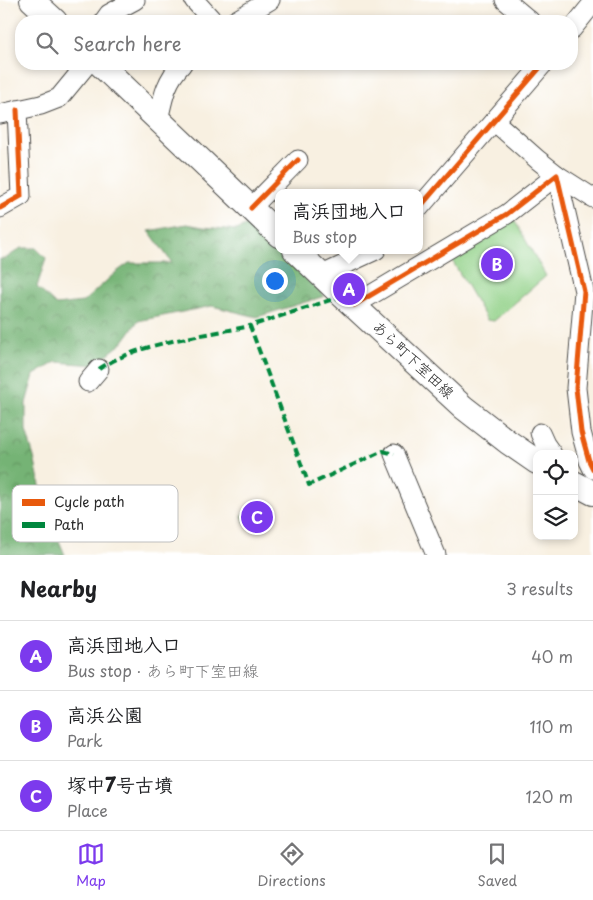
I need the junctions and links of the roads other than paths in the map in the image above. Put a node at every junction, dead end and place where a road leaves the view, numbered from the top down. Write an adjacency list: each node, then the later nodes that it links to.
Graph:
1 (32, 0): 8 (main road)
2 (50, 0): 9 (street)
3 (135, 0): 10 (street)
4 (194, 0): 11 (street)
5 (270, 0): 12 (street)
6 (505, 0): 13 (street)
7 (593, 3): 14 (street)
8 (49, 15)
9 (54, 15)
10 (108, 15)
11 (208, 15)
12 (245, 15)
13 (523, 15)
14 (578, 22)
15 (82, 70): 19 (street)
16 (106, 70): 20 (main road)
17 (176, 70): 20 (street)
18 (538, 70): 21 (street)
19 (8, 112): 26 (street)
20 (158, 121): 27 (main road)
21 (494, 121): 23 (street); 25 (street)
22 (298, 160): 27 (street)
23 (557, 175): 24 (street); 32 (street); 34 (street)
24 (593, 198)
25 (423, 203)
26 (0, 208)
27 (251, 208): 28 (main road)
28 (275, 231)
29 (299, 254): 31 (main road, あら町下室田線)
30 (367, 254): 31 (street)
31 (322, 275): 32 (main road, あら町下室田線)
32 (354, 305): 37 (main road, あら町下室田線)
33 (540, 433): 35 (street)
34 (589, 445): 38 (street)
35 (549, 450)
36 (394, 454): 41 (street)
37 (533, 459)
38 (593, 470)
39 (578, 485): 40 (main road)
40 (593, 493)
41 (436, 555)

